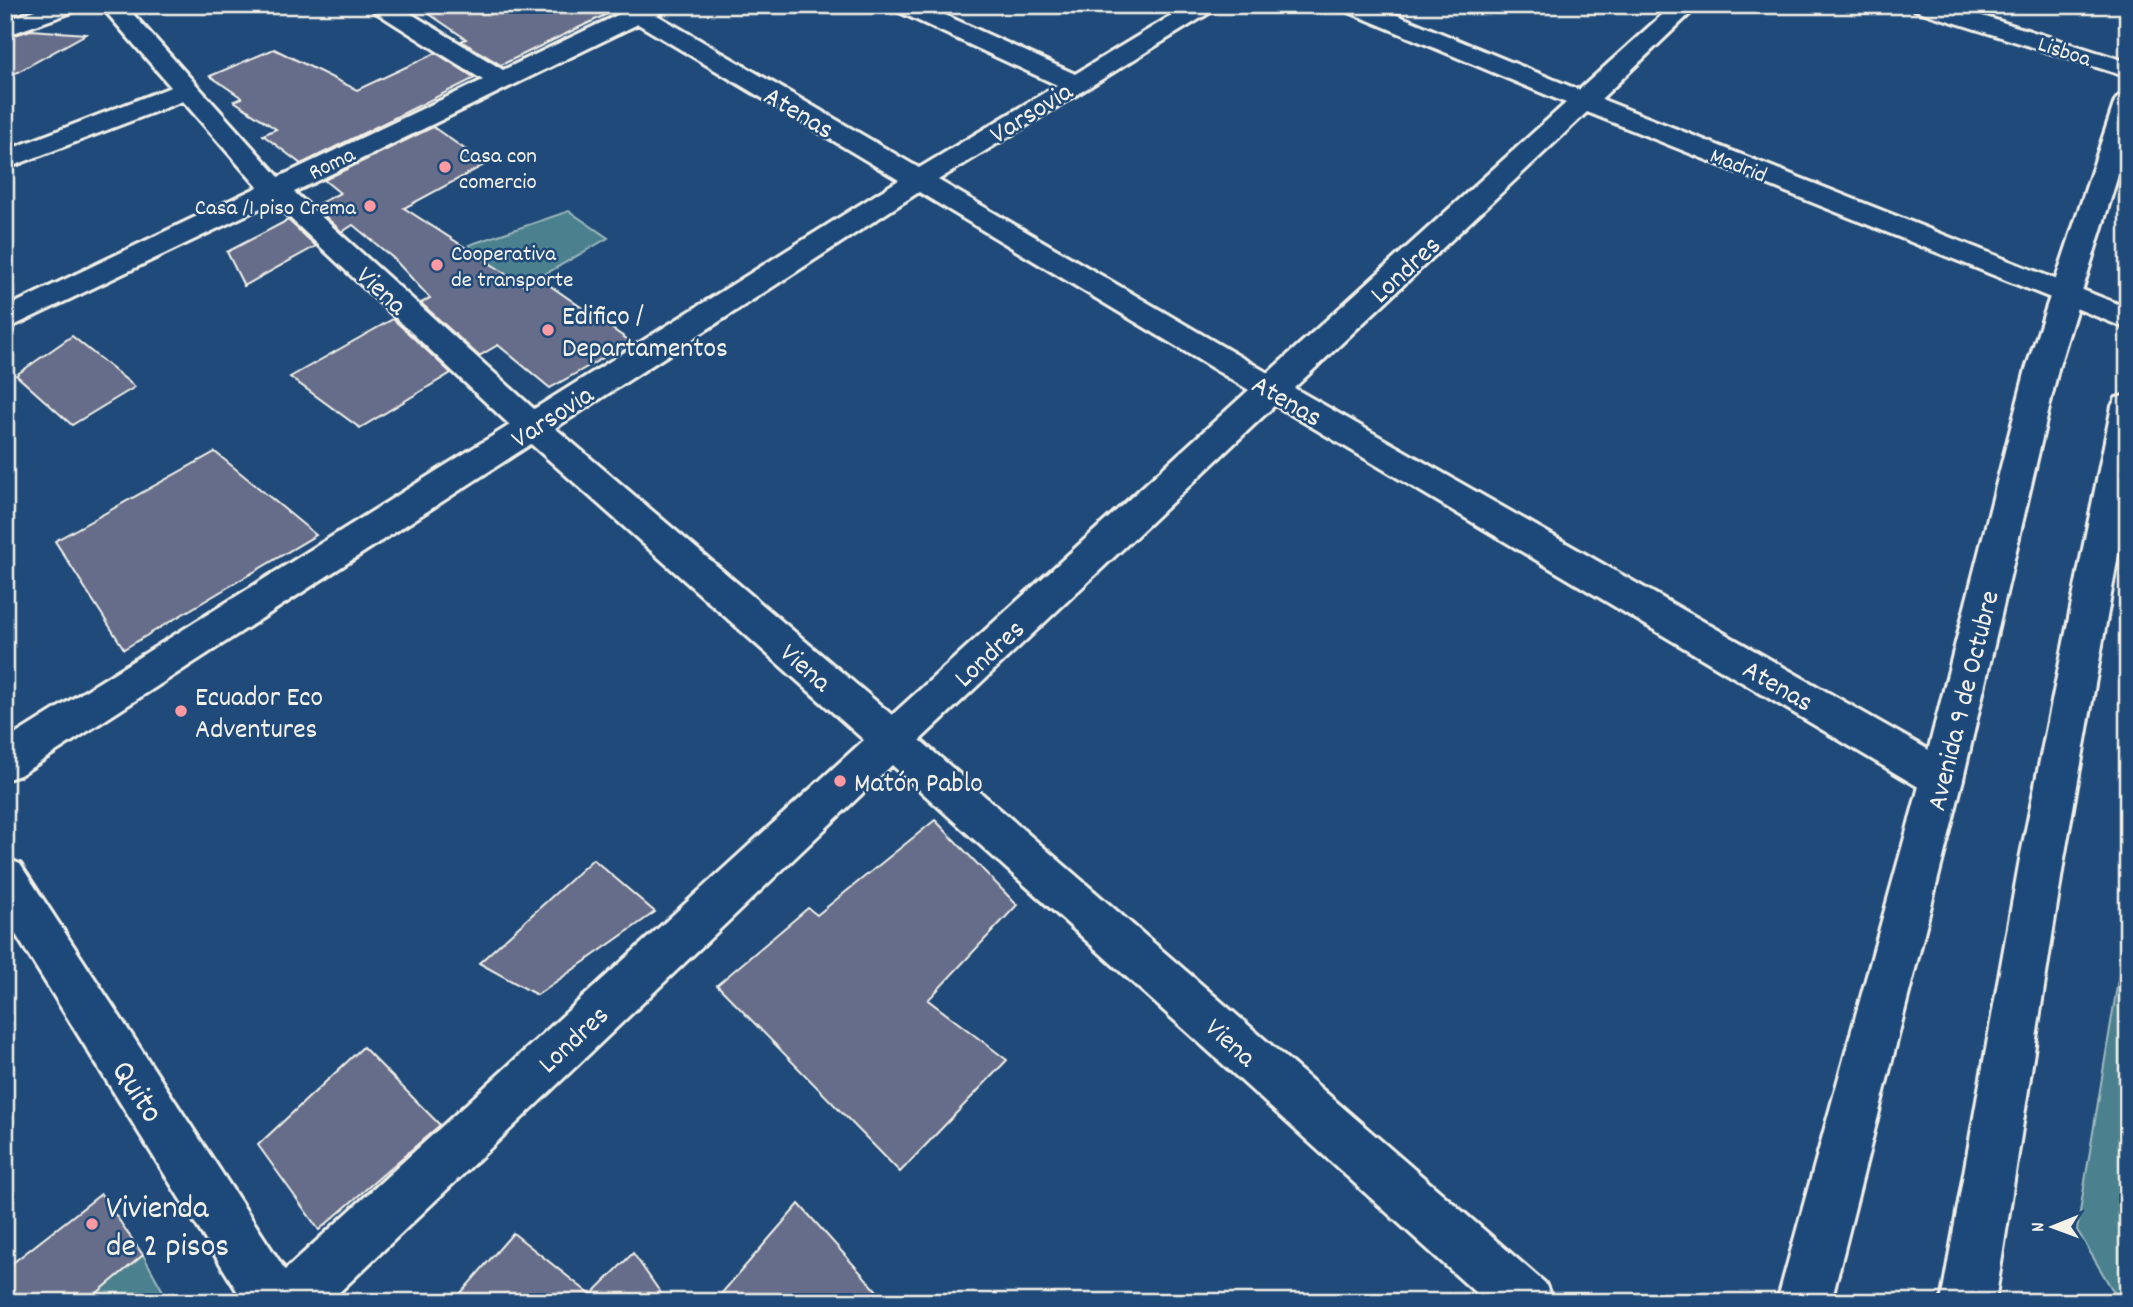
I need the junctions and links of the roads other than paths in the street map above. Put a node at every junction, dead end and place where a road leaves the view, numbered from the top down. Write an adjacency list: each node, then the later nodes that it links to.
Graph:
1 (71, 5): 10 (street)
2 (112, 5): 14 (street, Viena)
3 (1206, 5): 13 (street, Varsovia)
4 (1352, 5): 15 (street, Madrid)
5 (1687, 5): 15 (street, Londres)
6 (1923, 5): 11 (street, Lisboa)
7 (383, 6): 12 (street)
8 (920, 8): 13 (street)
9 (648, 10): 12 (street, Roma); 18 (street, Atenas)
10 (5, 29)
11 (2128, 70)
12 (501, 80): 19 (street, Roma)
13 (1074, 83): 18 (street, Varsovia)
14 (187, 90): 17 (street); 19 (street, Viena)
15 (1583, 101): 20 (street, Madrid); 23 (street, Londres)
16 (2128, 101): 20 (street, Avenida 9 de Octubre)
17 (5, 161)
18 (917, 181): 23 (street, Atenas); 25 (street, Varsovia)
19 (275, 189): 22 (street, Roma); 25 (street, Viena)
20 (2066, 295): 21 (street, Madrid); 28 (street, Avenida 9 de Octubre)
21 (2128, 319)
22 (5, 320)
23 (1273, 390): 26 (street, Londres); 28 (street, Atenas)
24 (2128, 406): 34 (street)
25 (533, 427): 26 (street, Viena); 27 (street, Varsovia)
26 (892, 740): 31 (street, Londres); 32 (street, Viena)
27 (5, 763)
28 (1942, 779): 33 (street, Avenida 9 de Octubre)
29 (5, 878): 30 (street, Quito)
30 (275, 1302)
31 (290, 1302)
32 (1526, 1302)
33 (1804, 1302)
34 (1968, 1302)

